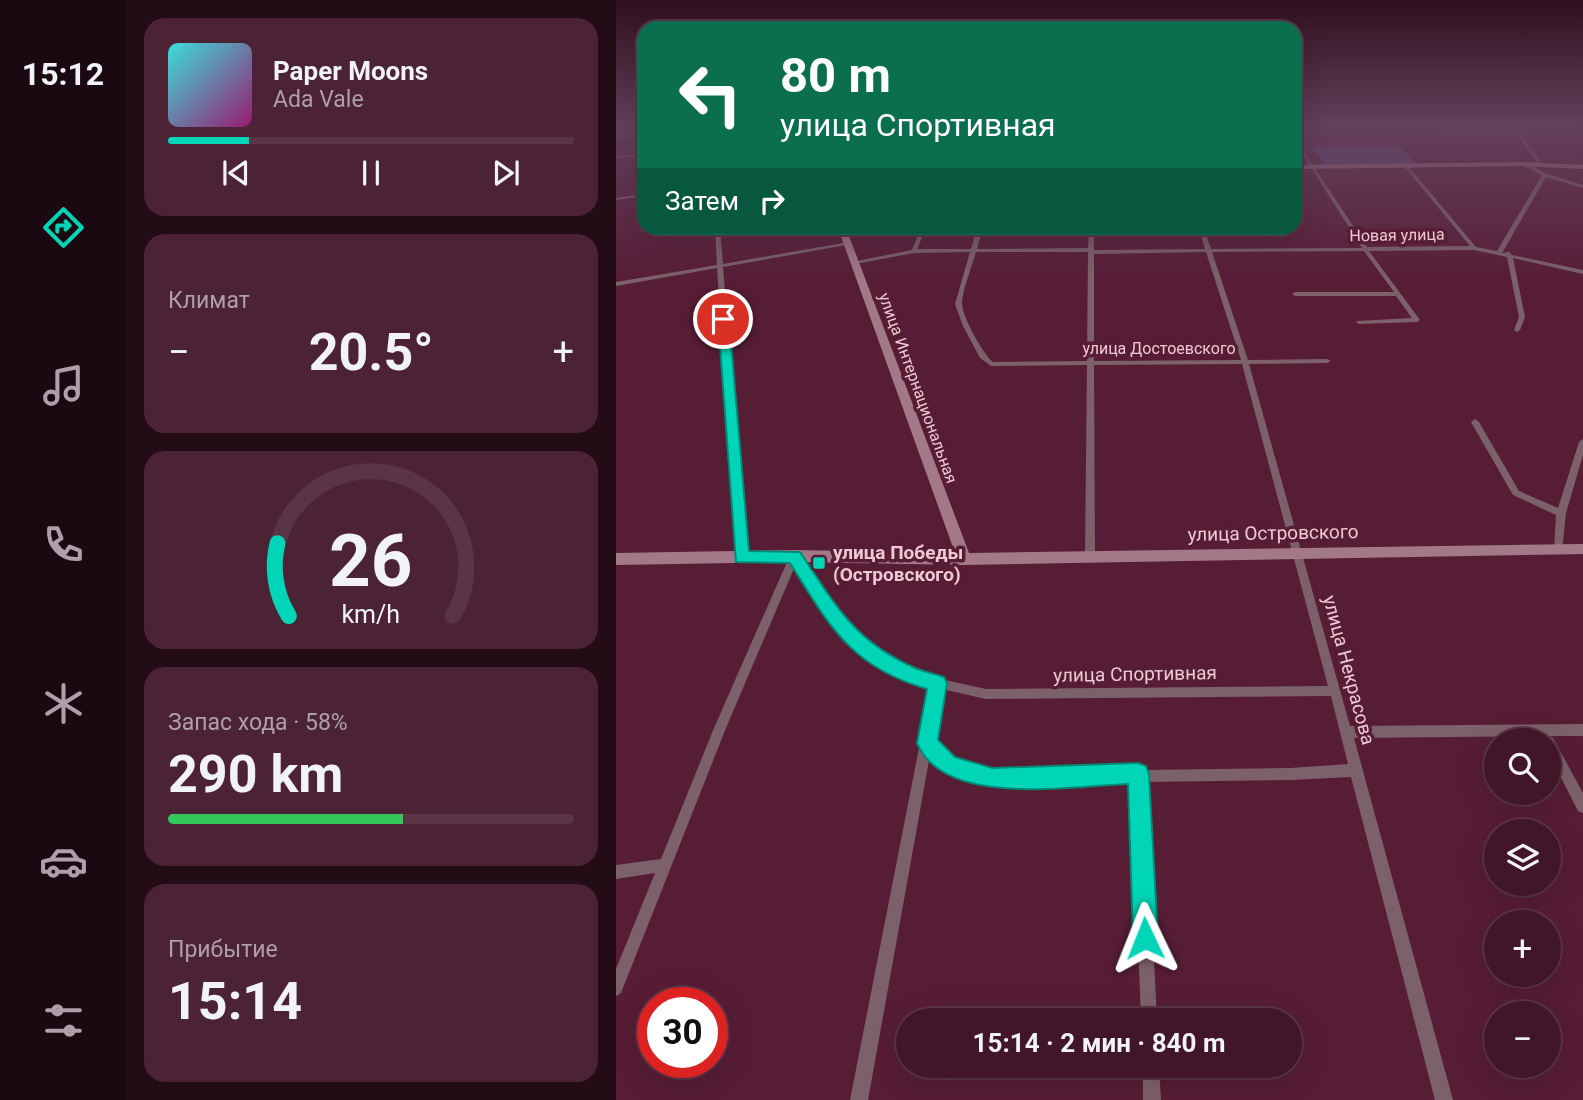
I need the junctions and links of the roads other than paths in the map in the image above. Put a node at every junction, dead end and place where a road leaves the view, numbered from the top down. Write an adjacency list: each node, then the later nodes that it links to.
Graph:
1 (1320, 179): 16 (street)
2 (1416, 179): 15 (street)
3 (1542, 179): 21 (street)
4 (1559, 179): 5 (street)
5 (1583, 187)
6 (637, 196): 7 (street)
7 (616, 199)
8 (717, 235): 24 (street)
9 (845, 235): 14 (main road, улица Интернациональная)
10 (920, 235): 17 (street)
11 (978, 235): 19 (street)
12 (1091, 235): 18 (street)
13 (1204, 235): 20 (street, улица Некрасова)
14 (849, 244): 23 (main road, улица Интернациональная); 24 (street)
15 (1474, 248): 16 (street, Новая улица); 21 (street, Новая улица)
16 (1366, 250): 20 (street, Новая улица); 28 (street)
17 (914, 251): 19 (street, Новая улица); 23 (street, Новая улица)
18 (1092, 251): 19 (street, Новая улица); 20 (street, Новая улица); 32 (street)
19 (973, 252): 32 (street, улица Достоевского)
20 (1210, 252): 33 (street, улица Некрасова)
21 (1500, 252): 22 (street, Новая улица)
22 (1509, 254): 25 (street, Новая улица); 30 (street)
23 (855, 262): 44 (main road, улица Интернациональная)
24 (719, 266): 26 (street); 42 (street)
25 (1583, 272)
26 (616, 284)
27 (1295, 294): 28 (street)
28 (1398, 294): 29 (street)
29 (1359, 322)
30 (1517, 330)
31 (1327, 361): 33 (street, улица Достоевского)
32 (1091, 362): 33 (street, улица Достоевского); 41 (street)
33 (1245, 362): 39 (street, улица Некрасова)
34 (1475, 422): 36 (street)
35 (1583, 442): 36 (street)
36 (1561, 513): 37 (street)
37 (1559, 549): 38 (main road, улица Островского); 39 (main road, улица Островского)
38 (1583, 549)
39 (1298, 552): 41 (main road, улица Островского); 46 (street, улица Некрасова)
40 (794, 556): 42 (main road, улица Островского); 44 (main road, улица Островского); 45 (street, улица Спортивная); 56 (street)
41 (1090, 556): 44 (main road, улица Островского)
42 (742, 557): 43 (main road, улица Островского)
43 (616, 559)
44 (964, 559)
45 (937, 683): 46 (street, улица Спортивная); 51 (street)
46 (1334, 691): 48 (street, улица Некрасова)
47 (1583, 730): 49 (street)
48 (1348, 732): 50 (street); 53 (street, улица Некрасова)
49 (1561, 734)
50 (1484, 735)
51 (927, 743): 54 (street); 61 (street)
52 (1561, 765): 55 (street)
53 (1355, 770): 54 (street); 63 (street, улица Некрасова)
54 (1138, 774): 59 (street)
55 (1583, 806)
56 (665, 865): 57 (street); 58 (street)
57 (616, 872)
58 (616, 988)
59 (1148, 1008)
60 (1151, 1078): 62 (street)
61 (859, 1100)
62 (1152, 1100)
63 (1444, 1100)

